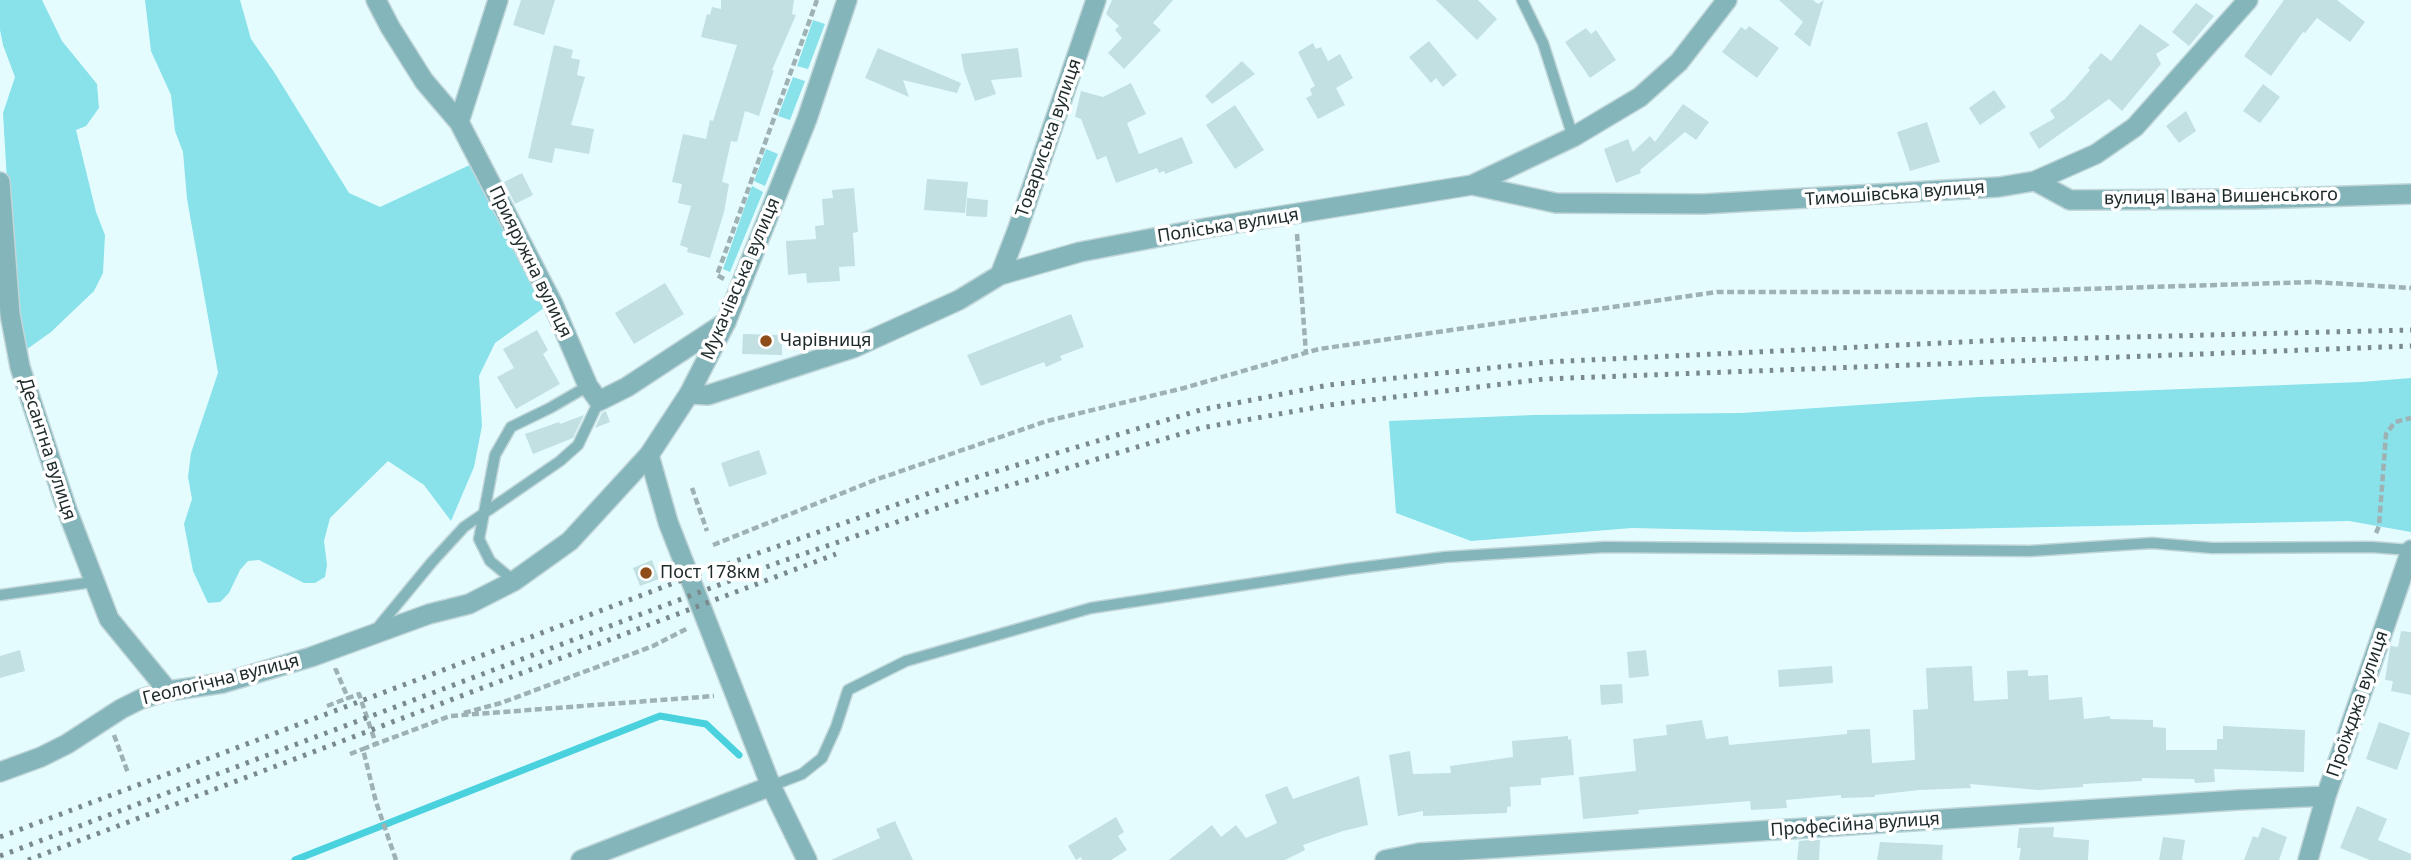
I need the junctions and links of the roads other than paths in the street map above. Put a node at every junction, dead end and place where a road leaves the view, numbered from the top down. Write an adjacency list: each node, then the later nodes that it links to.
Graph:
1 (376, 0): 8 (street, Прияружна вулиця)
2 (498, 0): 8 (street)
3 (847, 0): 15 (street, Мукачівська вулиця)
4 (1096, 0): 14 (street, Товариська вулиця)
5 (1522, 0): 9 (lane)
6 (1727, 0): 9 (street, Поліська вулиця)
7 (2248, 0): 11 (street, Тимошівська вулиця)
8 (459, 122): 16 (street, Прияружна вулиця)
9 (1573, 137): 12 (street, Поліська вулиця)
10 (0, 181): 22 (street, Десантна вулиця)
11 (2035, 181): 12 (street, Тимошівська вулиця); 13 (street, вулиця Івана Вишенського)
12 (1472, 185): 14 (street, Поліська вулиця)
13 (2411, 194)
14 (1000, 275): 17 (street, Поліська вулиця)
15 (726, 322): 16 (street); 17 (street, Мукачівська вулиця)
16 (594, 393): 19 (lane); 19 (lane)
17 (689, 394): 18 (street, Мукачівська вулиця)
18 (649, 455): 21 (street, Мукачівська вулиця); 27 (street)
19 (482, 515): 21 (lane); 24 (lane)
20 (2411, 550): 27 (lane); 28 (street, Проїжджа вулиця)
21 (514, 581): 24 (street, Геологічна вулиця)
22 (93, 582): 23 (lane); 25 (street, Десантна вулиця)
23 (0, 595)
24 (372, 635): 25 (street, Геологічна вулиця)
25 (168, 691): 26 (street, Геологічна вулиця)
26 (0, 772)
27 (771, 786): 29 (street); 30 (street)
28 (2326, 796): 31 (street, Професійна вулиця); 32 (street, Проїжджа вулиця)
29 (581, 860)
30 (807, 860)
31 (1385, 860)
32 (2308, 860)

